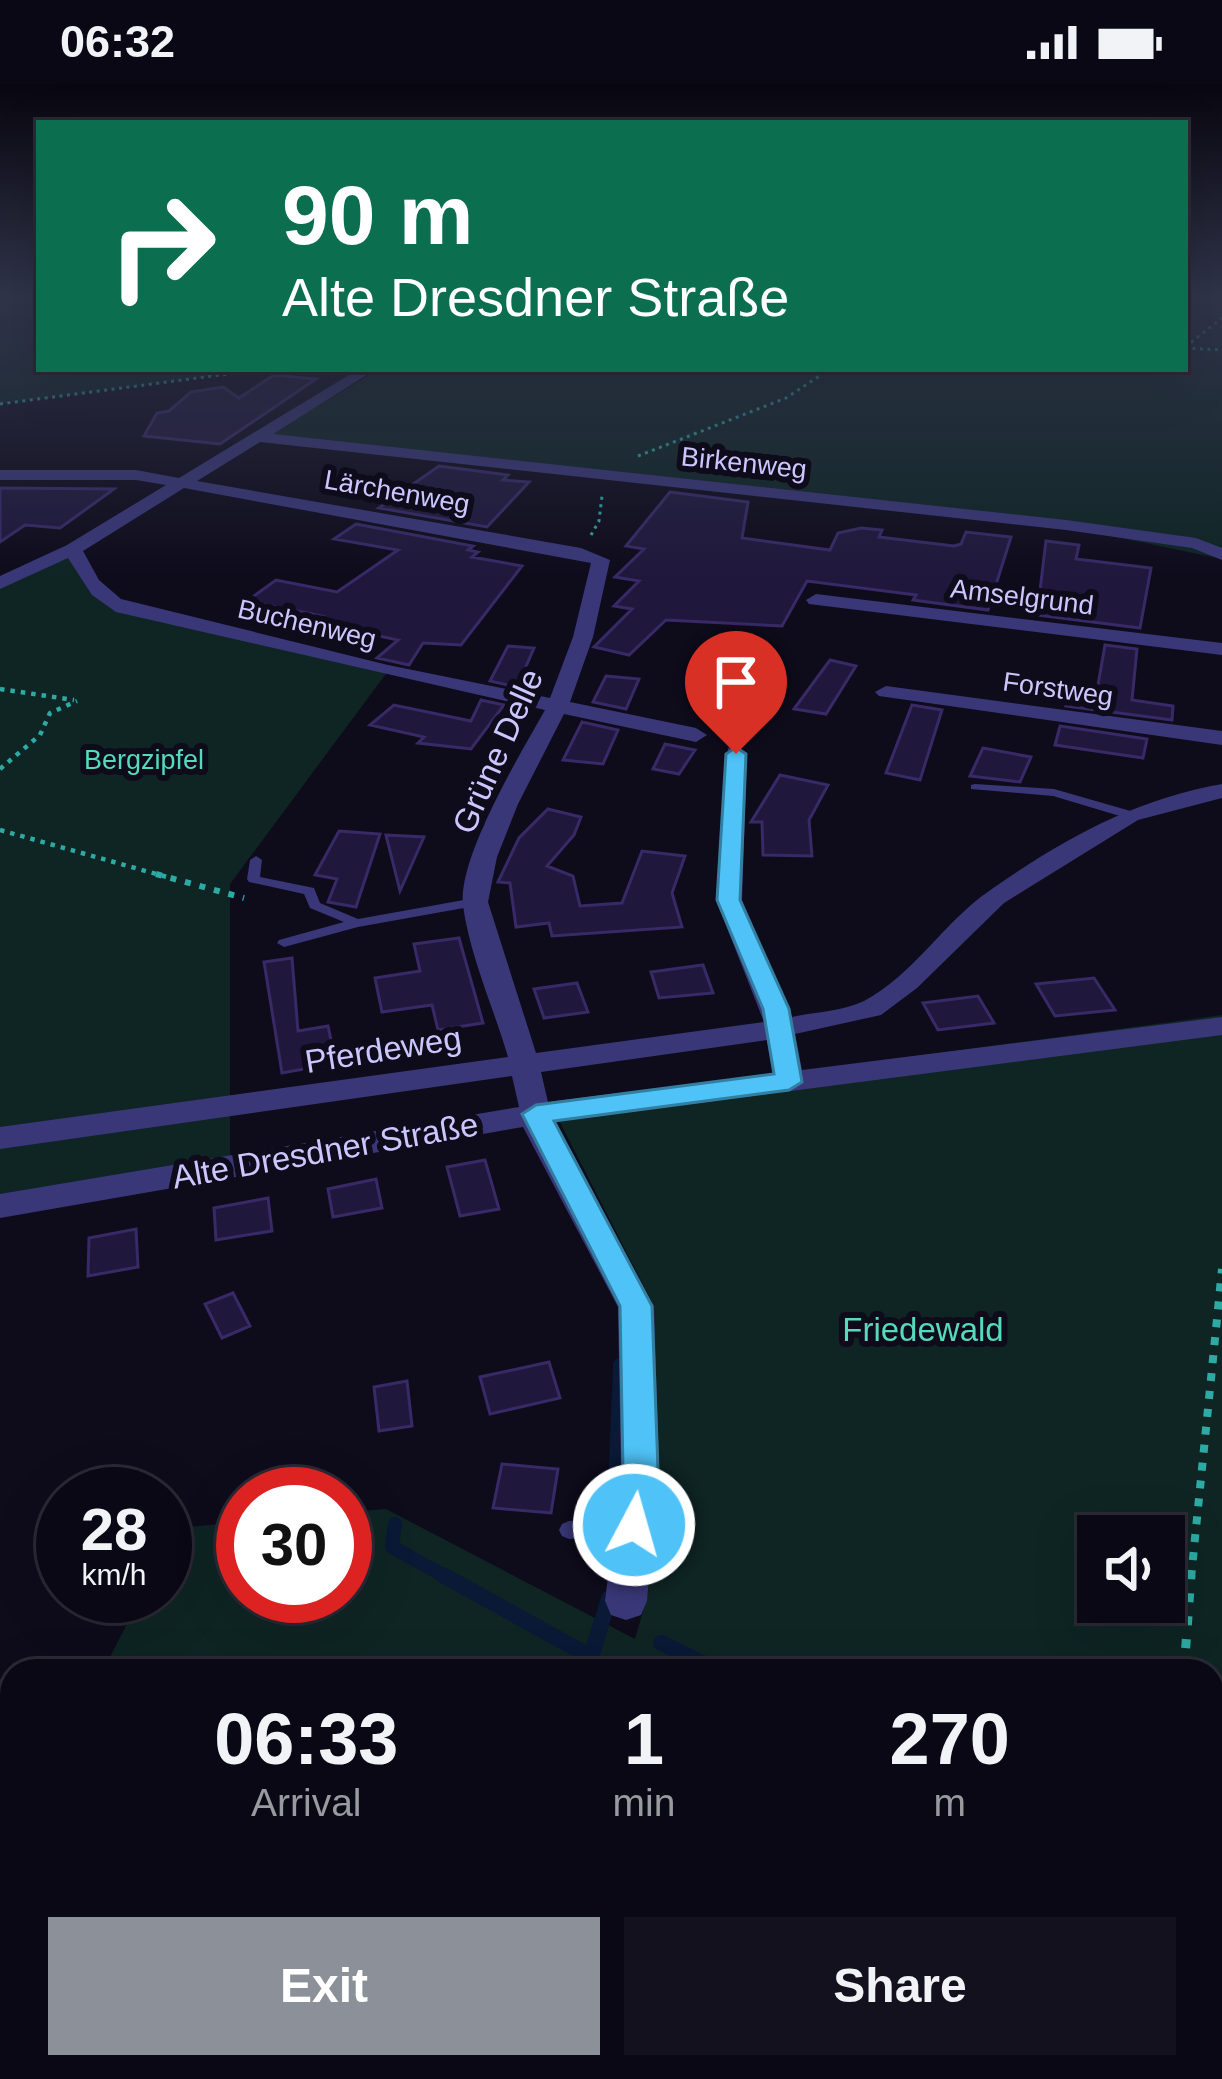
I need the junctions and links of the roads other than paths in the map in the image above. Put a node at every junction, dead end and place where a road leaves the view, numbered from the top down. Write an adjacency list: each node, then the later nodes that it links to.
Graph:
1 (334, 390): 2 (street)
2 (257, 437): 4 (street); 7 (street, Birkenweg)
3 (0, 475): 4 (street, Lärchenweg)
4 (187, 482): 5 (street); 6 (street, Lärchenweg)
5 (73, 549): 8 (street); 12 (street, Buchenweg)
6 (589, 555): 12 (street, Grüne Delle)
7 (1222, 555)
8 (0, 583)
9 (815, 600): 10 (street, Amselgrund)
10 (1222, 649)
11 (886, 692): 14 (street, Forstweg)
12 (558, 705): 13 (street, Buchenweg); 20 (street, Grüne Delle)
13 (696, 734)
14 (1222, 738)
15 (736, 754): 24 (street)
16 (976, 787): 18 (lane)
17 (1222, 791): 18 (street, Pferdeweg)
18 (1130, 815): 24 (street, Pferdeweg)
19 (256, 860): 21 (lane)
20 (475, 902): 21 (lane); 25 (street)
21 (357, 923): 22 (lane)
22 (284, 943)
23 (1222, 1026): 26 (street, Alte Dresdner Straße)
24 (777, 1029): 25 (street, Pferdeweg); 26 (street)
25 (524, 1061): 27 (street); 28 (street, Pferdeweg)
26 (789, 1082): 27 (street, Alte Dresdner Straße)
27 (536, 1114): 29 (street, Alte Dresdner Straße); 30 (street)
28 (0, 1138)
29 (0, 1206)
30 (634, 1525): 31 (lane); 32 (street)
31 (569, 1530)
32 (626, 1601)

